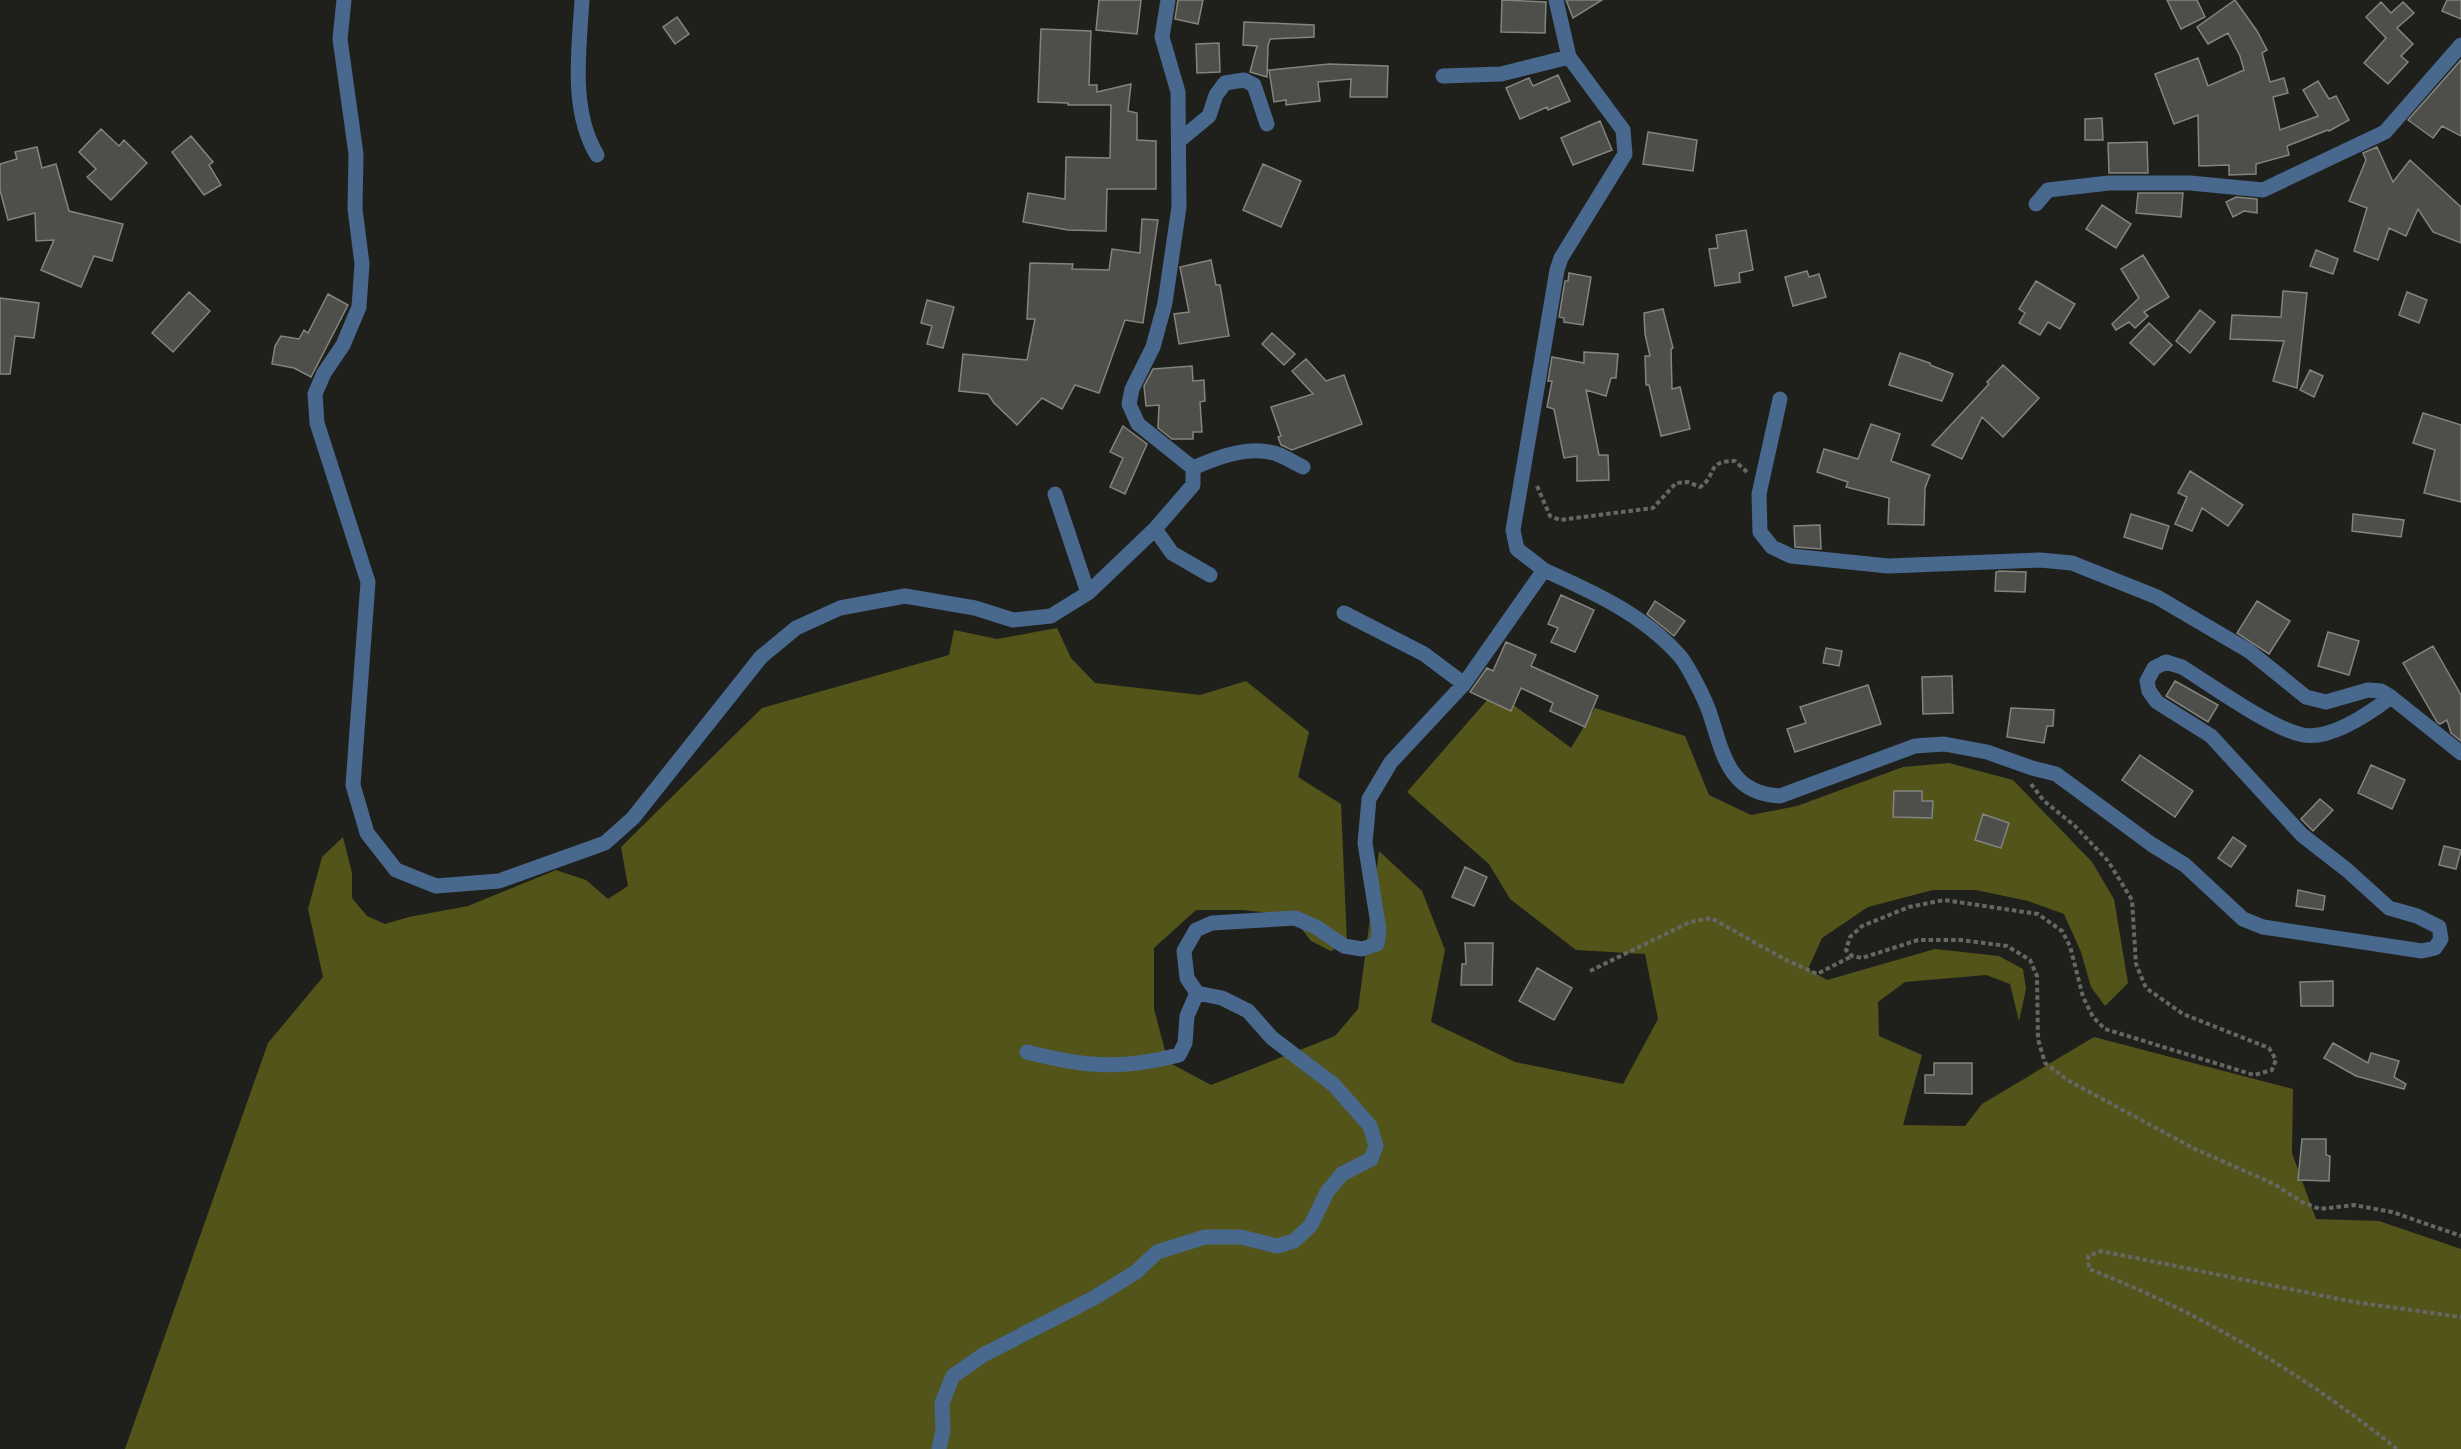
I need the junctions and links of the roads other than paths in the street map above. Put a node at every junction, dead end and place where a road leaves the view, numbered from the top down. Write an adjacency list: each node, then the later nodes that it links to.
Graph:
1 (344, 0): 19 (street)
2 (582, 0): 10 (street)
3 (1168, 0): 9 (street)
4 (1556, 0): 6 (street)
5 (2461, 45): 11 (street)
6 (1569, 57): 7 (street); 17 (street)
7 (1443, 76)
8 (1267, 124): 9 (street)
9 (1180, 140): 14 (street)
10 (597, 155)
11 (2036, 204)
12 (1780, 399): 22 (street)
13 (1303, 467): 14 (street)
14 (1193, 468): 16 (street)
15 (1054, 494): 19 (street)
16 (1155, 529): 18 (street); 19 (street)
17 (1544, 570): 21 (street); 22 (street)
18 (1210, 575)
19 (1088, 592)
20 (1344, 613): 21 (street)
21 (1464, 684): 24 (street)
22 (2391, 697): 23 (street)
23 (2461, 753)
24 (1197, 993): 25 (street); 26 (street)
25 (1027, 1052)
26 (939, 1449)

